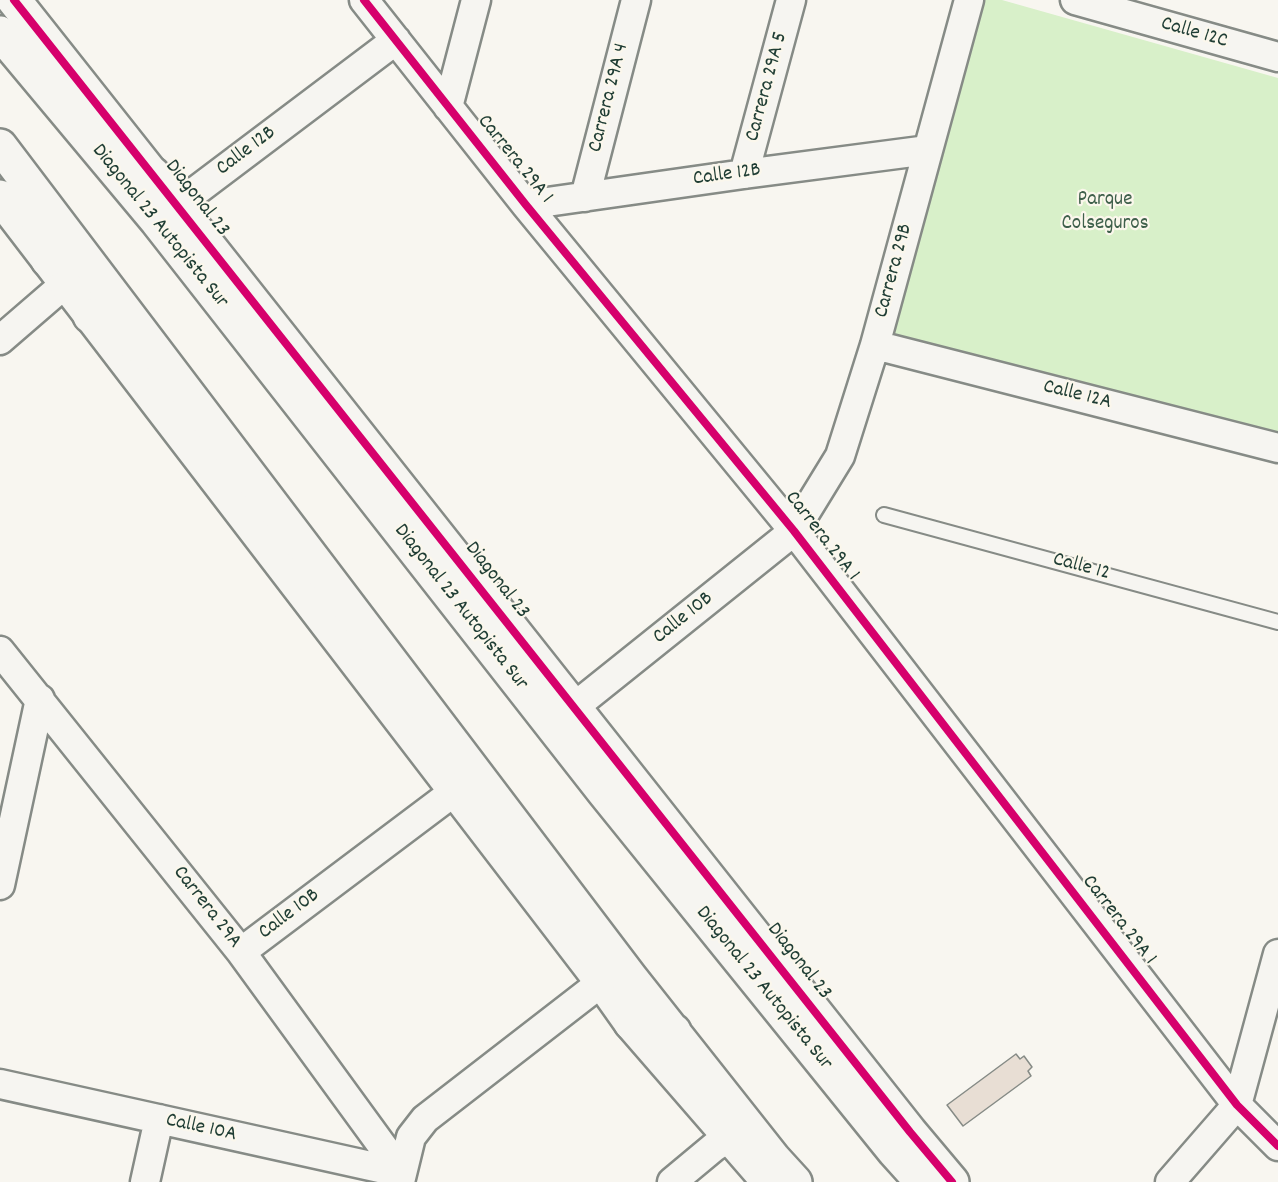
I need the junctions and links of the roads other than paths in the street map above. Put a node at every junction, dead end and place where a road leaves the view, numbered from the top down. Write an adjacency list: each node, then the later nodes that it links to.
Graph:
1 (14, 0): 15 (main road, Diagonal 23)
2 (364, 0): 9 (street, Carrera 29A 1)
3 (476, 0): 11 (street)
4 (636, 0): 18 (street, Carrera 29A 4)
5 (791, 0): 16 (street, Carrera 29A 5)
6 (969, 0): 14 (street, Carrera 29B)
7 (1076, 0): 10 (street, Calle 12C)
8 (0, 33): 12 (main road, Diagonal 23 Autopista Sur)
9 (396, 40): 11 (street, Carrera 29A 1); 21 (street, Calle 12B)
10 (1278, 57)
11 (448, 107): 20 (street, Carrera 29A 1)
12 (85, 134): 15 (main road); 21 (main road, Diagonal 23 Autopista Sur)
13 (0, 146): 17 (main road)
14 (928, 150): 16 (street, Calle 12B); 28 (street, Carrera 29B)
15 (153, 174): 21 (main road, Diagonal 23)
16 (744, 174): 18 (street, Calle 12B)
17 (30, 185): 24 (main road); 29 (main road)
18 (585, 196): 20 (street, Calle 12B)
19 (0, 197): 22 (main road)
20 (526, 205): 32 (street, Carrera 29A 1)
21 (167, 213): 23 (main road, Diagonal 23); 25 (main road, Diagonal 23 Autopista Sur)
22 (10, 225): 24 (main road)
23 (201, 234): 25 (main road); 36 (main road, Diagonal 23)
24 (57, 272): 26 (main road); 27 (street)
25 (229, 314): 54 (main road, Diagonal 23 Autopista Sur)
26 (90, 316): 29 (main road); 37 (main road)
27 (0, 340)
28 (875, 345): 30 (street, Calle 12A); 32 (street, Carrera 29B)
29 (162, 360): 41 (main road)
30 (1278, 448)
31 (884, 515): 33 (lane, Calle 12)
32 (794, 531): 36 (street, Calle 10B); 45 (street, Carrera 29A 1)
33 (1278, 622)
34 (0, 651): 35 (street, Carrera 29A)
35 (40, 699): 38 (street); 39 (street, Carrera 29A)
36 (573, 708): 55 (main road, Diagonal 23)
37 (455, 791): 39 (street, Calle 10B); 41 (main road)
38 (0, 885)
39 (241, 952): 49 (street, Carrera 29A)
40 (1278, 954): 45 (street)
41 (616, 979): 42 (main road); 43 (main road); 49 (street)
42 (631, 1023): 43 (main road); 47 (main road)
43 (674, 1031): 53 (main road)
44 (0, 1084): 46 (street, Calle 10A)
45 (1238, 1105): 48 (street); 56 (street)
46 (159, 1119): 49 (street, Calle 10A); 50 (street)
47 (729, 1137): 51 (street); 52 (main road)
48 (1278, 1146)
49 (401, 1178)
50 (146, 1182)
51 (672, 1182)
52 (769, 1182)
53 (795, 1182)
54 (922, 1182)
55 (952, 1182)
56 (1170, 1182)

